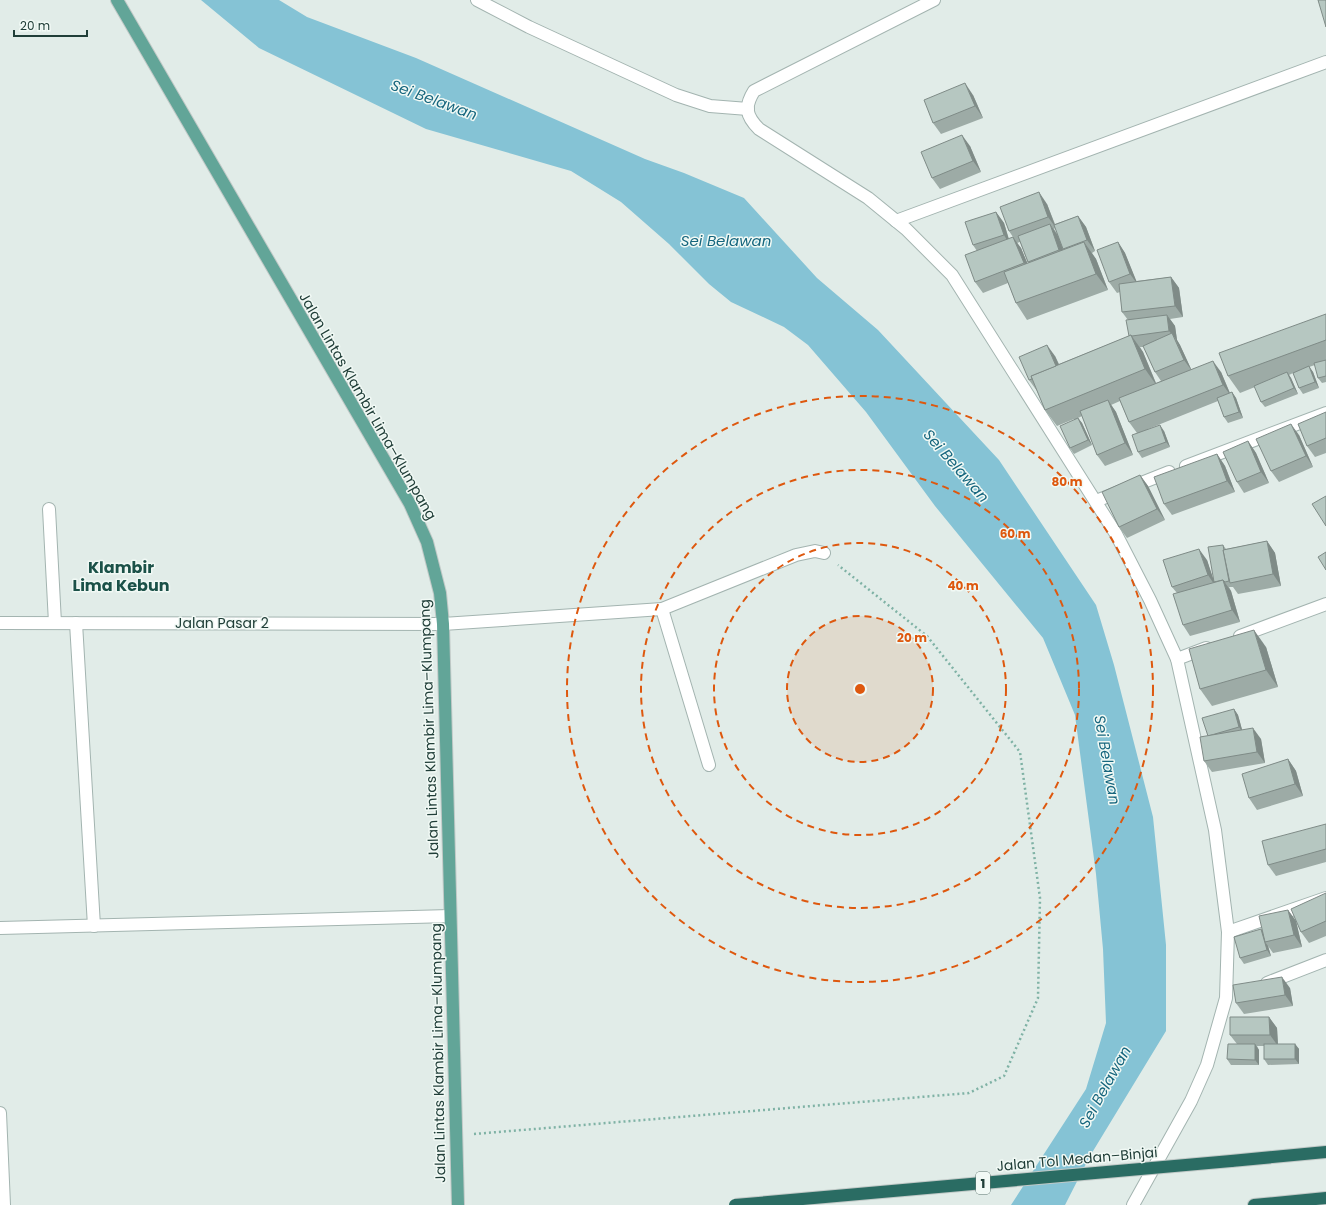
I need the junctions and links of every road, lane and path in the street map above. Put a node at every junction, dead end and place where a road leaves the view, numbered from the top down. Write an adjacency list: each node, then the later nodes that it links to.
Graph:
1 (116, 0): 16 (main road, Jalan Lintas Klambir Lima–Klumpang)
2 (477, 0): 5 (street)
3 (934, 0): 5 (street)
4 (1326, 62): 6 (street)
5 (748, 109): 6 (street)
6 (896, 221): 8 (street)
7 (1326, 413): 8 (street)
8 (1096, 501): 19 (street)
9 (49, 509): 14 (street)
10 (824, 553): 12 (street, Jalan Pasar 2); 31 (path)
11 (1326, 604): 17 (street)
12 (662, 609): 16 (street, Jalan Pasar 2); 20 (street)
13 (0, 623): 14 (street, Jalan Pasar 2)
14 (55, 623): 15 (street, Jalan Pasar 2)
15 (76, 623): 16 (street, Jalan Pasar 2); 23 (street)
16 (443, 624): 22 (main road, Jalan Lintas Klambir Lima–Klumpang)
17 (1229, 640)
18 (1214, 645): 19 (street)
19 (1177, 659): 25 (street)
20 (709, 764)
21 (1326, 898): 25 (street)
22 (450, 916): 23 (street); 31 (main road, Jalan Lintas Klambir Lima–Klumpang)
23 (94, 926): 24 (street)
24 (0, 928)
25 (1228, 932): 29 (street)
26 (1326, 960): 27 (street)
27 (1255, 987)
28 (1240, 993): 29 (street)
29 (1226, 998): 37 (street)
30 (0, 1113): 34 (street)
31 (455, 1136): 35 (main road, Jalan Lintas Klambir Lima–Klumpang)
32 (1326, 1152): 36 (highway, Jalan Tol Medan–Binjai / 1, bridge)
33 (1326, 1198): 38 (highway)
34 (4, 1205)
35 (458, 1205)
36 (736, 1205)
37 (1133, 1205)
38 (1254, 1205)

